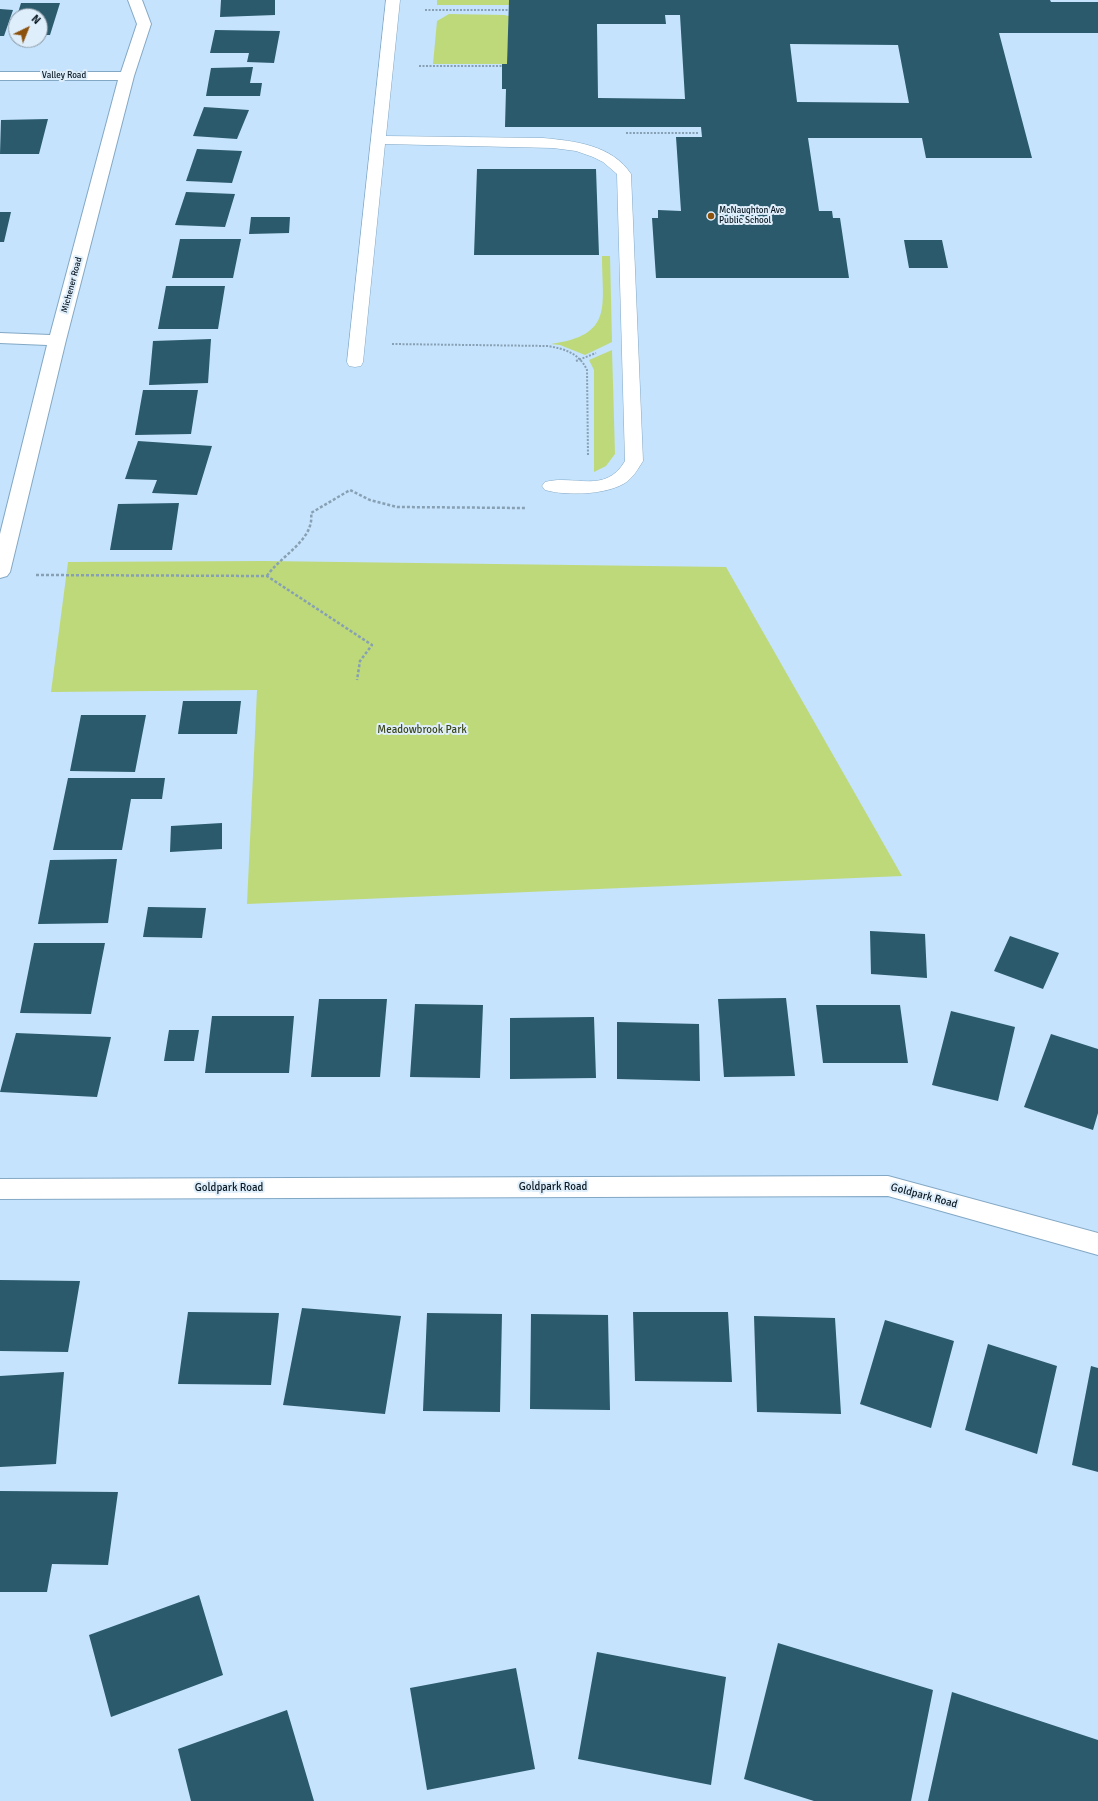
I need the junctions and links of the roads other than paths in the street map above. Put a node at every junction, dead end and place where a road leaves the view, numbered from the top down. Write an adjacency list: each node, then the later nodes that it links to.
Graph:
1 (135, 0): 4 (street, Michener Road)
2 (392, 5): 5 (lane)
3 (0, 76): 4 (street, Valley Road)
4 (127, 76): 7 (street, Michener Road)
5 (378, 140): 8 (lane); 9 (lane)
6 (0, 338): 7 (street)
7 (58, 340): 10 (street, Michener Road)
8 (355, 362)
9 (551, 486)
10 (0, 572)
11 (0, 1189): 12 (street, Goldpark Road)
12 (1098, 1244)

